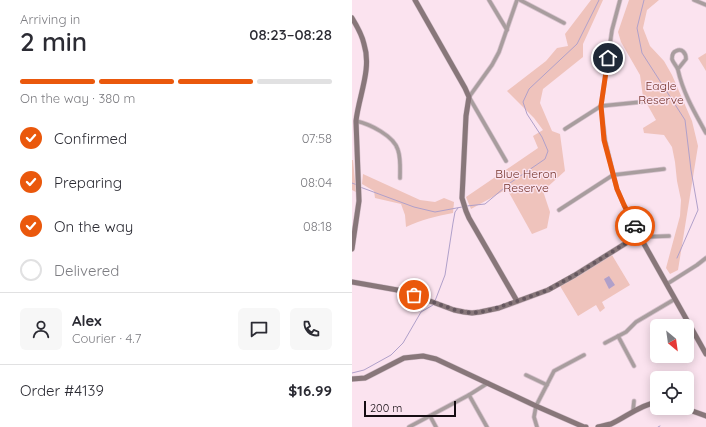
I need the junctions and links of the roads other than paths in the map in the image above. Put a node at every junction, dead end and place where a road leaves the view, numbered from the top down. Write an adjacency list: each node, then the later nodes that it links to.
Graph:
1 (416, 0): 11 (street)
2 (490, 0): 9 (street)
3 (518, 0): 8 (street); 9 (street)
4 (620, 0): 13 (street)
5 (694, 0): 6 (street)
6 (706, 4)
7 (352, 18): 14 (street)
8 (564, 23)
9 (506, 30): 11 (street)
10 (678, 70): 10 (street); 17 (street)
11 (469, 97): 18 (street); 30 (street)
12 (641, 102): 13 (street)
13 (601, 106): 16 (street); 20 (street)
14 (356, 121): 15 (street); 21 (street); 25 (street)
15 (352, 125)
16 (565, 129)
17 (706, 133)
18 (506, 161)
19 (664, 169): 20 (street)
20 (613, 175): 22 (street); 23 (street)
21 (400, 178)
22 (559, 210)
23 (640, 236): 24 (street); 28 (street); 30 (street)
24 (669, 236)
25 (352, 249)
26 (706, 258): 28 (street)
27 (352, 282): 30 (street)
28 (667, 284): 29 (street)
29 (675, 299): 31 (street); 32 (street)
30 (517, 301)
31 (684, 319)
32 (618, 336): 34 (street); 37 (street)
33 (694, 336): 35 (street)
34 (605, 343)
35 (706, 354)
36 (584, 355): 41 (street)
37 (634, 366)
38 (526, 375): 41 (street)
39 (352, 379): 40 (street)
40 (488, 383): 42 (street); 44 (street)
41 (547, 385): 44 (street)
42 (469, 395): 48 (street); 52 (street)
43 (650, 403): 45 (street)
44 (536, 406): 53 (street); 54 (street)
45 (640, 408): 46 (street); 46 (street)
46 (634, 411): 55 (street)
47 (694, 412): 49 (street)
48 (430, 416): 50 (street); 51 (street)
49 (706, 416)
50 (411, 427)
51 (436, 427)
52 (487, 427)
53 (537, 427)
54 (586, 427)
55 (598, 427)

